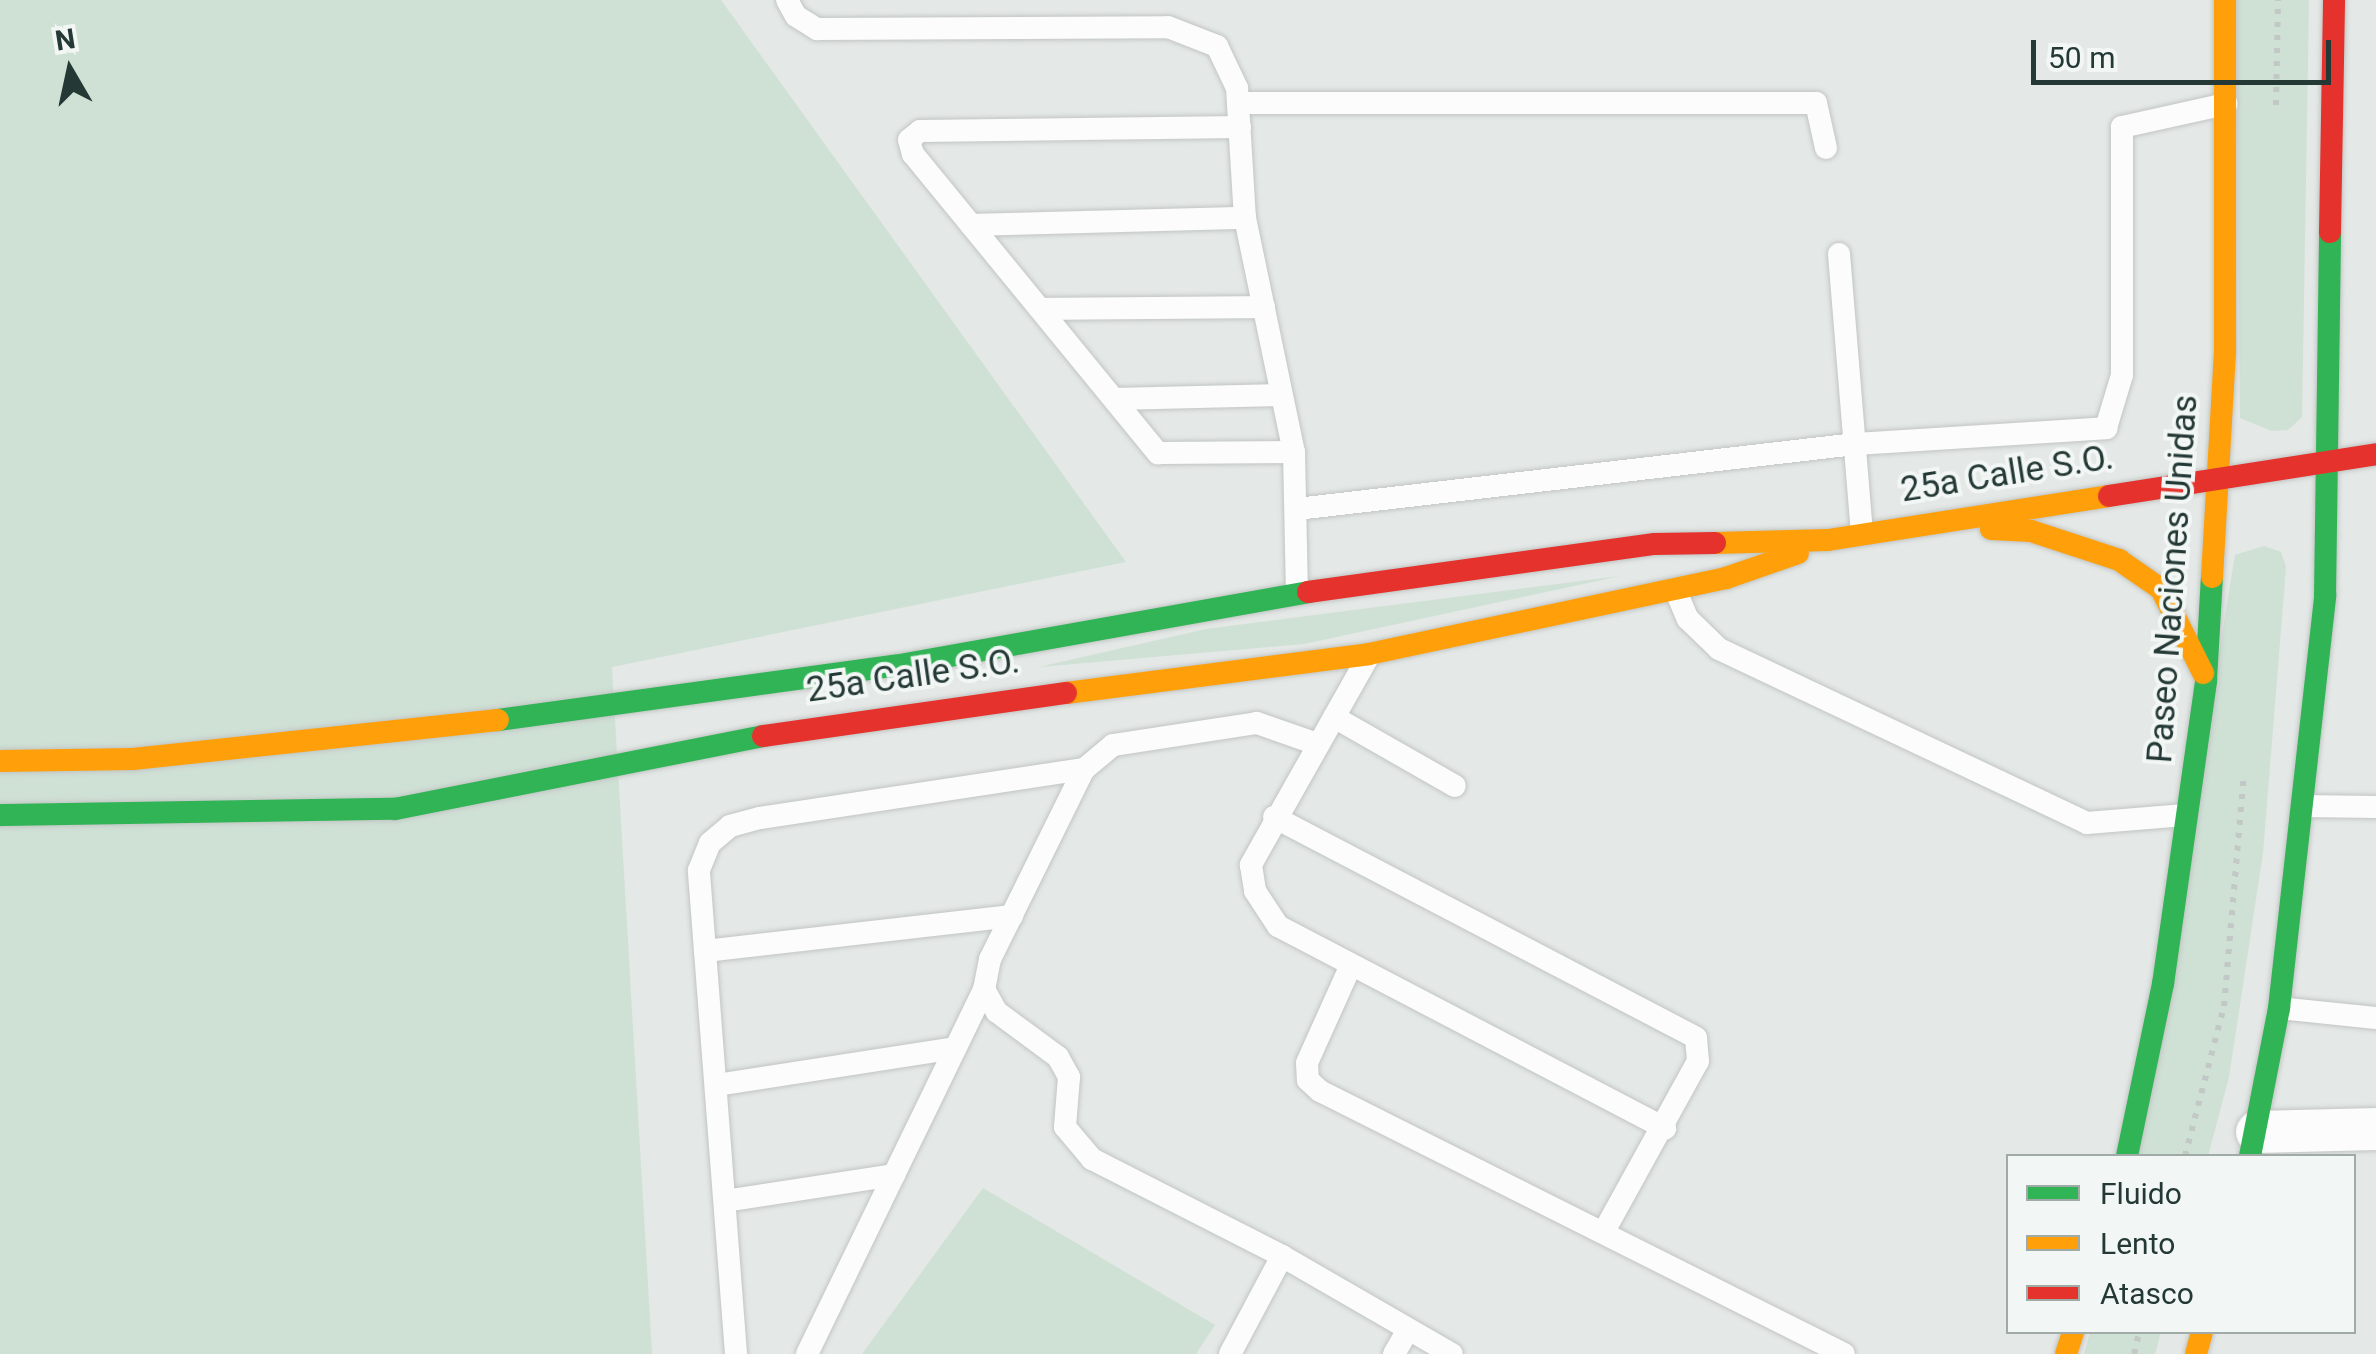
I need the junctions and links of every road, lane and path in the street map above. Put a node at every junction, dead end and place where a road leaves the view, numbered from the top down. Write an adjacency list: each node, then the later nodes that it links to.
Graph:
1 (787, 0): 5 (lane)
2 (2225, 0): 4 (street, Paseo Naciones Unidas)
3 (2334, 0): 17 (street)
4 (2226, 104): 14 (lane); 18 (street, Paseo Naciones Unidas)
5 (1239, 115): 6 (lane); 7 (lane); 8 (lane)
6 (1826, 148)
7 (1245, 218): 8 (lane); 10 (lane)
8 (971, 225): 11 (lane)
9 (1839, 254): 14 (lane)
10 (1264, 307): 11 (lane); 12 (lane)
11 (1040, 310): 13 (lane)
12 (1281, 395): 13 (lane); 15 (lane)
13 (1114, 399): 15 (lane)
14 (1855, 444): 19 (lane); 21 (lane)
15 (1294, 452): 19 (lane)
16 (2376, 454): 17 (street, 25a Calle S.O.)
17 (2332, 460): 18 (street, 25a Calle S.O.); 34 (street)
18 (2218, 476): 20 (street, 25a Calle S.O.); 26 (street, Paseo Naciones Unidas)
19 (1297, 509): 24 (lane)
20 (1906, 526): 21 (street, 25a Calle S.O.); 26 (street)
21 (1862, 534): 22 (street, 25a Calle S.O.)
22 (1828, 540): 23 (street, 25a Calle S.O.); 24 (street, 25a Calle S.O.)
23 (1676, 589): 25 (street, 25a Calle S.O.); 36 (lane)
24 (1297, 593): 30 (street, 25a Calle S.O.)
25 (1369, 654): 27 (lane); 38 (street, 25a Calle S.O.)
26 (2206, 680): 36 (street, Paseo Naciones Unidas)
27 (1334, 717): 28 (lane); 33 (lane)
28 (1317, 744): 32 (lane); 39 (lane)
29 (2246, 757): 52 (path)
30 (133, 760): 31 (street, 25a Calle S.O.); 38 (street)
31 (0, 761)
32 (1084, 769): 40 (lane); 41 (lane)
33 (1455, 786)
34 (2302, 806): 35 (lane); 44 (street)
35 (2376, 807)
36 (2189, 814): 51 (street, Paseo Naciones Unidas)
37 (0, 815): 38 (street, 25a Calle S.O.)
38 (134, 816)
39 (1274, 817): 42 (lane); 48 (lane)
40 (1012, 916): 41 (lane); 43 (lane)
41 (705, 951): 47 (lane)
42 (1350, 966): 48 (lane); 55 (lane)
43 (984, 988): 46 (lane); 56 (lane)
44 (2279, 1008): 45 (lane); 50 (street)
45 (2376, 1018)
46 (955, 1048): 47 (lane); 53 (lane)
47 (717, 1085): 54 (lane)
48 (1665, 1128): 55 (lane)
49 (2376, 1129): 50 (street)
50 (2254, 1144)
51 (2126, 1154)
52 (2186, 1154)
53 (894, 1176): 54 (lane); 59 (lane)
54 (724, 1201): 58 (lane)
55 (1604, 1231): 63 (lane)
56 (1282, 1256): 57 (lane); 60 (lane)
57 (1408, 1330): 61 (lane); 62 (lane)
58 (736, 1354)
59 (807, 1354)
60 (1230, 1354)
61 (1394, 1354)
62 (1452, 1354)
63 (1844, 1354)

